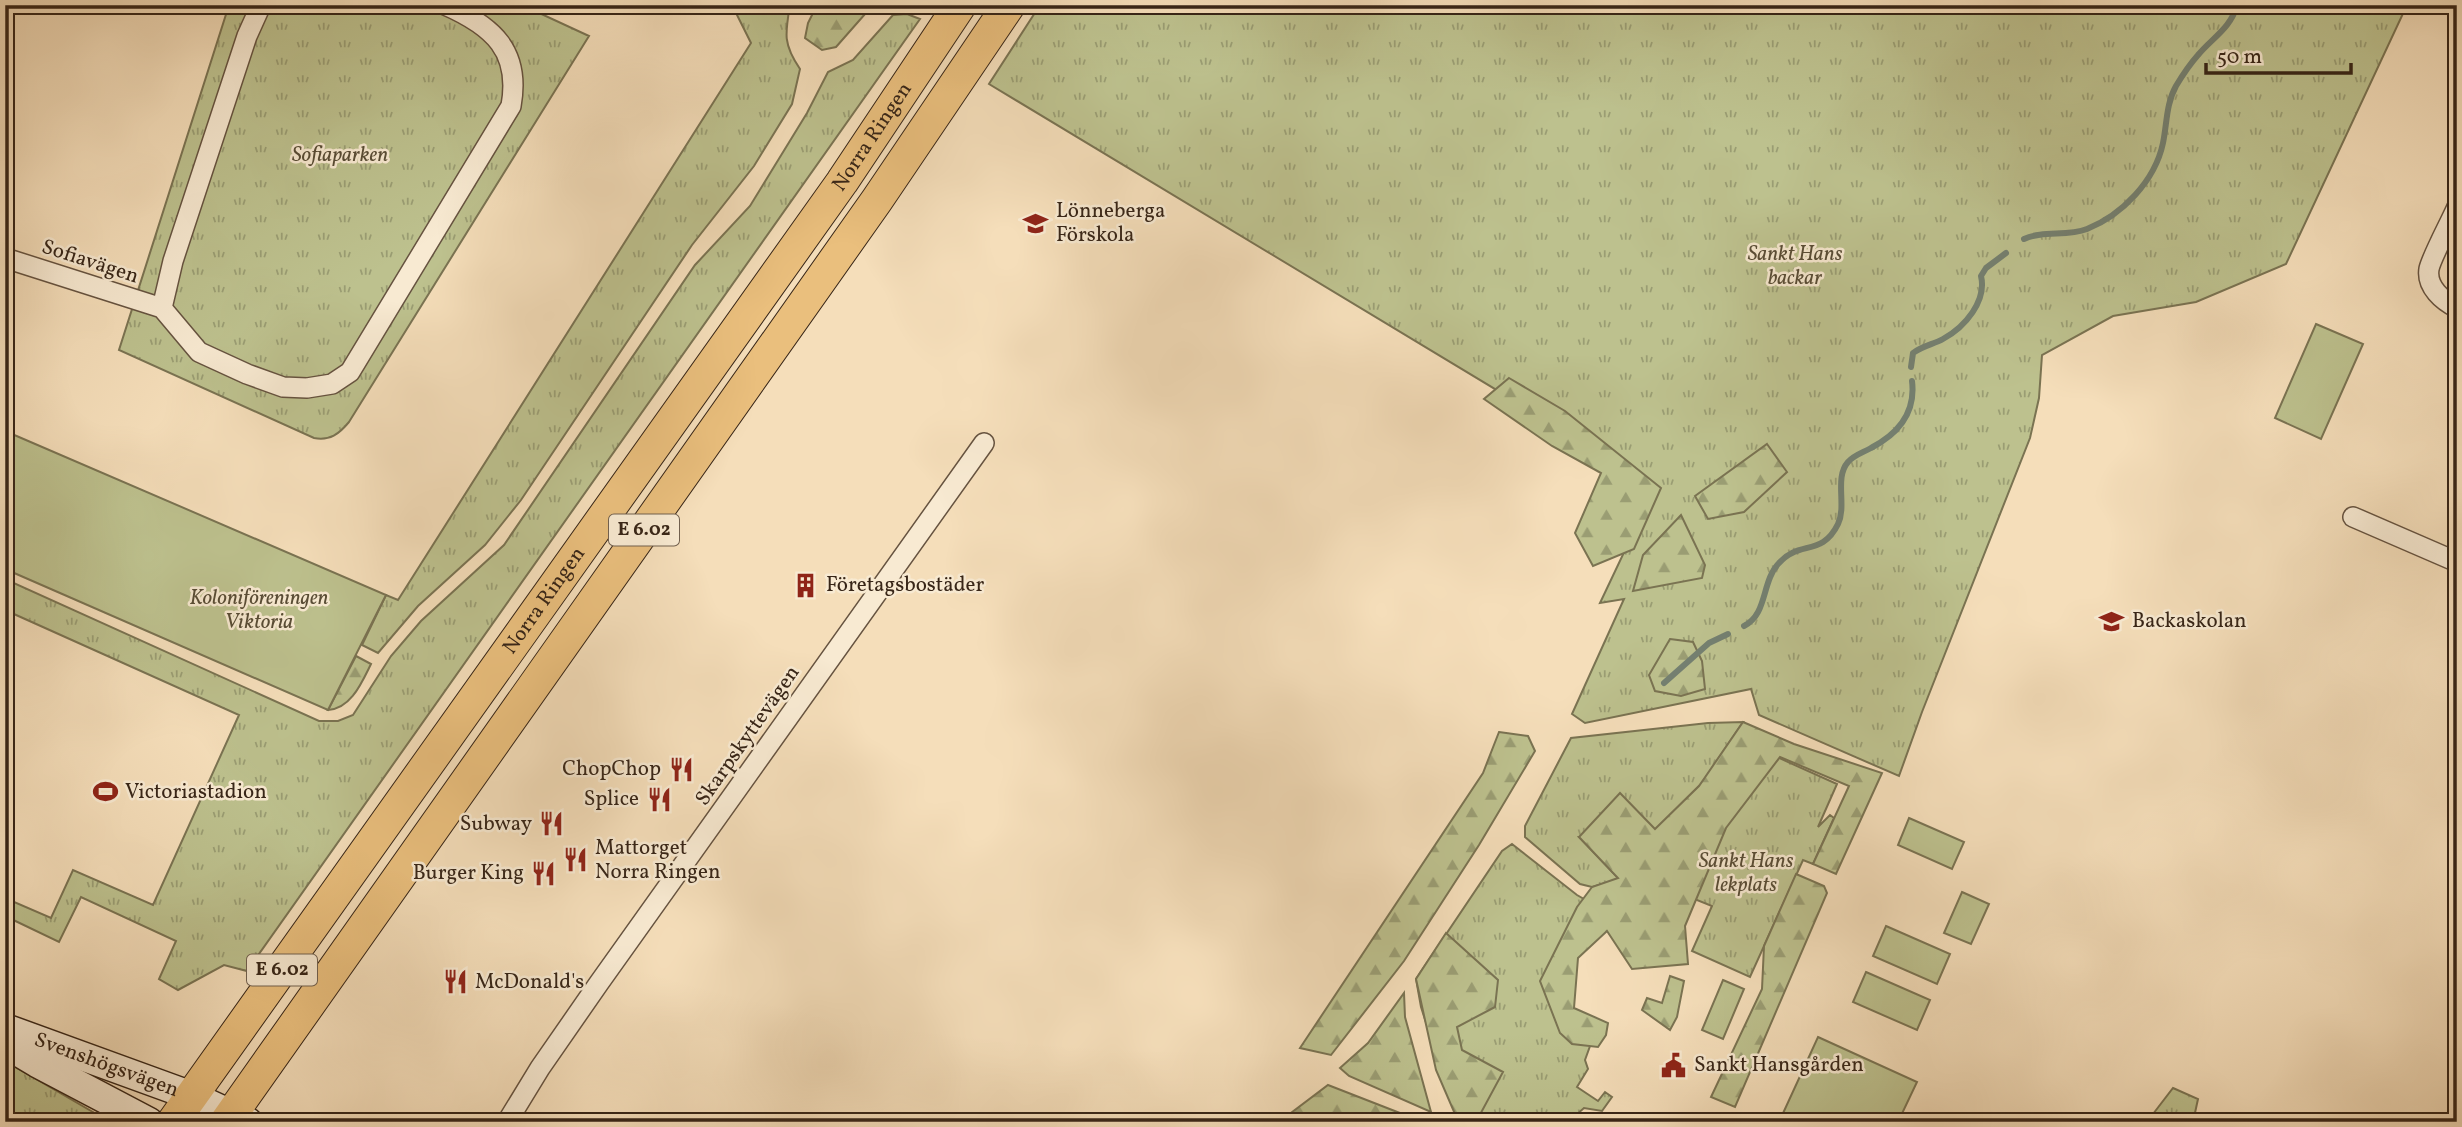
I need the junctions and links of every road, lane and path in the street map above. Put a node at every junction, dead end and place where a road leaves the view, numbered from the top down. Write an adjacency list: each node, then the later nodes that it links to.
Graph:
1 (261, 5): 8 (street)
2 (445, 5): 8 (street)
3 (960, 5): 15 (main road, Norra Ringen / E 6.02)
4 (1009, 5): 16 (main road, Norra Ringen / E 6.02)
5 (2457, 208): 7 (street)
6 (5, 258): 8 (street, Sofiavägen)
7 (2457, 307)
8 (162, 308)
9 (984, 443): 14 (street, Skarpskyttevägen)
10 (2353, 517): 11 (street)
11 (2457, 562)
12 (5, 1028): 15 (main road, Svenshögsvägen)
13 (5, 1044): 17 (main road, Svenshögsvägen)
14 (525, 1091): 19 (street, Skarpskyttevägen); 20 (street, Skarpskyttevägen)
15 (192, 1096): 16 (main road, Svenshögsvägen); 18 (main road, Norra Ringen / E 6.02)
16 (235, 1119)
17 (149, 1122)
18 (173, 1122)
19 (496, 1122)
20 (507, 1122)

